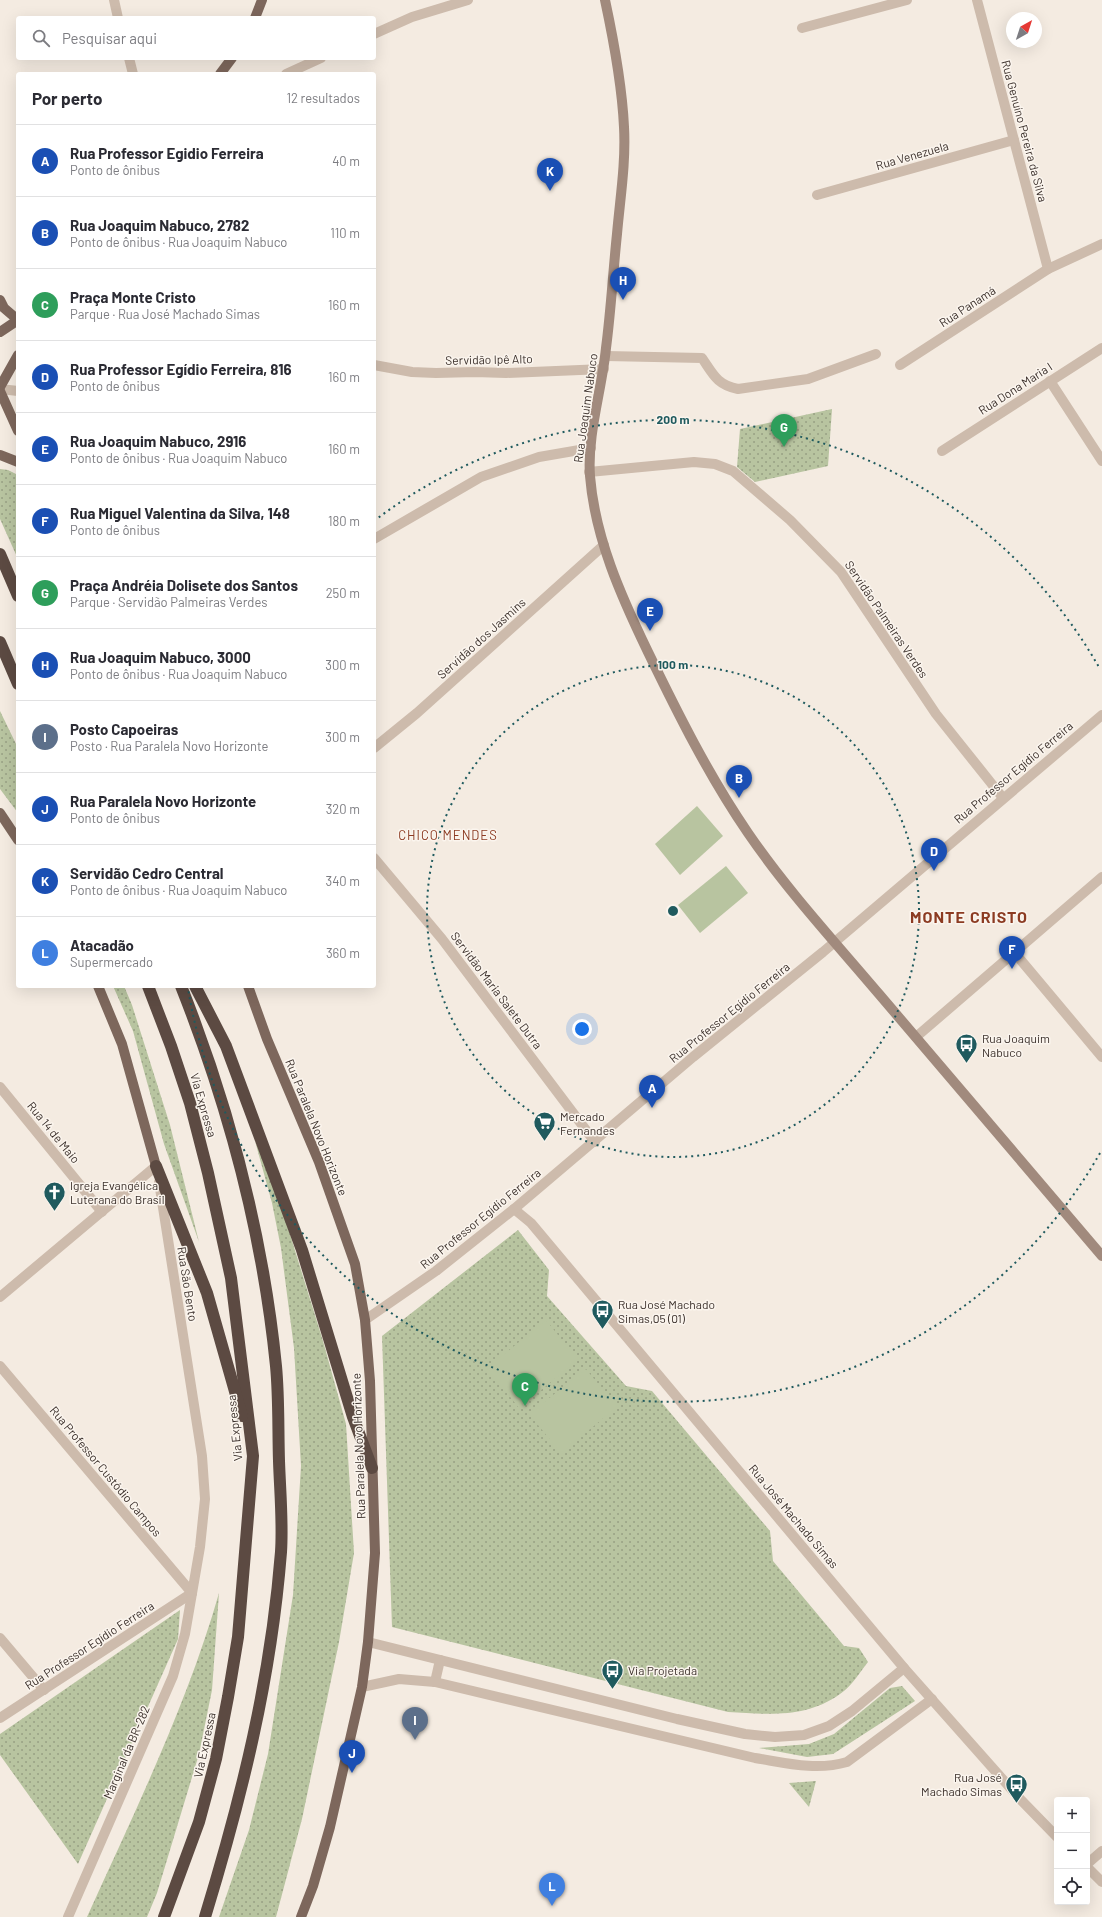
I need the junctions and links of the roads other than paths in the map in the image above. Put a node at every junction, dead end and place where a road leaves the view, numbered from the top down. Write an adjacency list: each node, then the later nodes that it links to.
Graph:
1 (114, 0): 7 (street)
2 (262, 0): 8 (main road)
3 (468, 0): 10 (street)
4 (605, 0): 27 (main road, Rua Joaquim Nabuco)
5 (907, 0): 9 (street)
6 (977, 0): 17 (street, Rua Genuíno Pereira da Silva)
7 (118, 16)
8 (256, 16)
9 (802, 28)
10 (376, 33)
11 (130, 60): 14 (street)
12 (230, 60): 15 (main road)
13 (317, 60): 16 (street)
14 (132, 72)
15 (222, 72)
16 (290, 72)
17 (1014, 140): 18 (street, Rua Venezuela); 20 (street, Rua Genuíno Pereira da Silva)
18 (817, 195)
19 (1102, 244): 20 (street, Rua Panamá)
20 (1048, 269): 30 (street, Rua Panamá)
21 (0, 300): 22 (main road)
22 (16, 318)
23 (16, 321): 24 (main road)
24 (0, 332)
25 (1102, 348): 32 (street, Rua Dona Maria I)
26 (876, 354): 27 (street)
27 (606, 356): 31 (main road, Rua Joaquim Nabuco)
28 (16, 359): 33 (main road)
29 (376, 365): 31 (street, Servidão Ipê Alto)
30 (900, 365)
31 (604, 369): 36 (main road, Rua Joaquim Nabuco)
32 (1050, 381): 37 (street, Rua Dona Maria I); 40 (street)
33 (0, 389): 34 (street); 35 (main road)
34 (16, 390)
35 (16, 425)
36 (590, 448): 41 (main road, Rua Joaquim Nabuco); 42 (street)
37 (942, 451)
38 (0, 455): 39 (main road)
39 (16, 461)
40 (1102, 461)
41 (590, 472): 43 (main road, Rua Joaquim Nabuco); 50 (street, Servidão Palmeiras Verdes)
42 (377, 537)
43 (604, 545): 49 (street, Servidão dos Jasmins); 55 (main road, Rua Joaquim Nabuco)
44 (0, 554): 45 (highway)
45 (16, 591)
46 (0, 642): 47 (highway)
47 (16, 679)
48 (1102, 714): 50 (street, Rua Professor Egídio Ferreira)
49 (376, 746)
50 (1003, 798): 55 (street, Rua Professor Egídio Ferreira)
51 (0, 813): 52 (main road)
52 (16, 837)
53 (376, 860): 65 (street, Servidão Maria Salete Dutra)
54 (1101, 880): 56 (street)
55 (835, 942): 62 (main road, Rua Joaquim Nabuco); 65 (street, Rua Professor Egídio Ferreira)
56 (1014, 952): 62 (street); 63 (street)
57 (99, 988): 66 (main road, Rua São Bento)
58 (149, 988): 73 (highway, Via Expressa)
59 (182, 988): 92 (highway, Via Expressa)
60 (196, 988): 74 (highway)
61 (249, 988): 71 (main road, Rua Paralela Novo Horizonte)
62 (916, 1037): 69 (main road, Rua Joaquim Nabuco)
63 (1102, 1057)
64 (0, 1087): 68 (street, Rua 14 de Maio)
65 (595, 1142): 67 (street, Rua Professor Egídio Ferreira)
66 (156, 1166): 68 (street); 73 (highway); 75 (street, Rua São Bento)
67 (514, 1209): 71 (street, Rua Professor Egídio Ferreira); 79 (street, Rua José Machado Simas)
68 (102, 1212): 70 (street)
69 (1102, 1256)
70 (0, 1297)
71 (365, 1320): 74 (main road, Rua Paralela Novo Horizonte)
72 (0, 1366): 75 (street, Rua Professor Custódio Campos)
73 (253, 1456): 91 (highway, Via Expressa)
74 (372, 1468): 77 (main road, Rua Paralela Novo Horizonte)
75 (192, 1593): 82 (street, Rua Professor Egídio Ferreira); 90 (street, Marginal da BR-282)
76 (0, 1638): 82 (street)
77 (368, 1642): 78 (street); 81 (main road, Rua Paralela Novo Horizonte)
78 (440, 1660): 79 (street); 80 (street)
79 (904, 1668): 83 (street, Rua José Machado Simas)
80 (435, 1682): 81 (street); 83 (street)
81 (362, 1687): 93 (main road, Rua Paralela Novo Horizonte)
82 (44, 1690): 84 (street, Rua Professor Egídio Ferreira)
83 (932, 1699): 85 (street, Rua José Machado Simas)
84 (0, 1718)
85 (1054, 1834)
86 (1102, 1851): 87 (street)
87 (1090, 1863)
88 (1090, 1869): 89 (street)
89 (1102, 1882)
90 (68, 1917)
91 (164, 1917)
92 (205, 1917)
93 (301, 1917)

